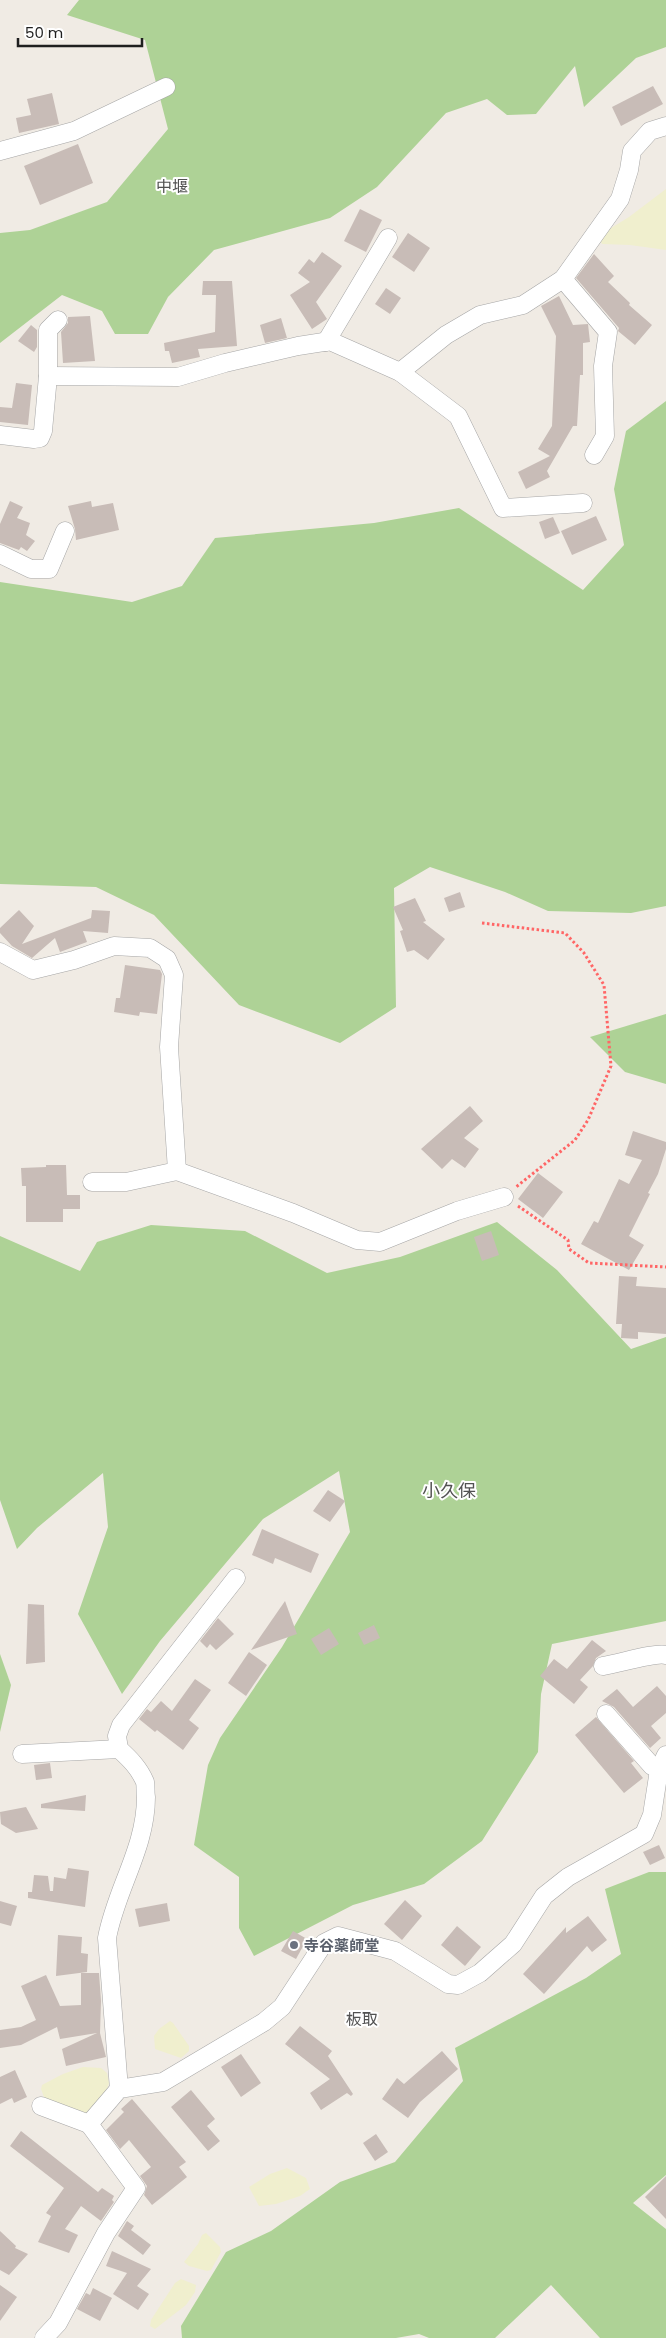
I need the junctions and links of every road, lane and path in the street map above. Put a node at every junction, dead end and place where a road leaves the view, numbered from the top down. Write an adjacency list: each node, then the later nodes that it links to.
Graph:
1 (166, 87): 3 (street)
2 (666, 126): 5 (street)
3 (0, 151)
4 (388, 238): 7 (street)
5 (563, 278): 8 (street); 11 (street)
6 (58, 320): 9 (street)
7 (326, 342): 8 (street); 9 (street)
8 (400, 372): 12 (street)
9 (48, 376): 10 (street)
10 (0, 435)
11 (594, 455)
12 (583, 503)
13 (65, 531): 14 (street)
14 (0, 554)
15 (482, 923): 19 (path)
16 (0, 952): 17 (street)
17 (177, 1171): 18 (street); 19 (street)
18 (92, 1182)
19 (504, 1197): 20 (path)
20 (666, 1267)
21 (236, 1578): 25 (street)
22 (666, 1655): 23 (street)
23 (603, 1666)
24 (606, 1714): 27 (street)
25 (119, 1749): 26 (street); 28 (street)
26 (22, 1754)
27 (663, 1762): 28 (street)
28 (119, 2088): 30 (street)
29 (41, 2106): 30 (street)
30 (89, 2124): 31 (street)
31 (44, 2338)

